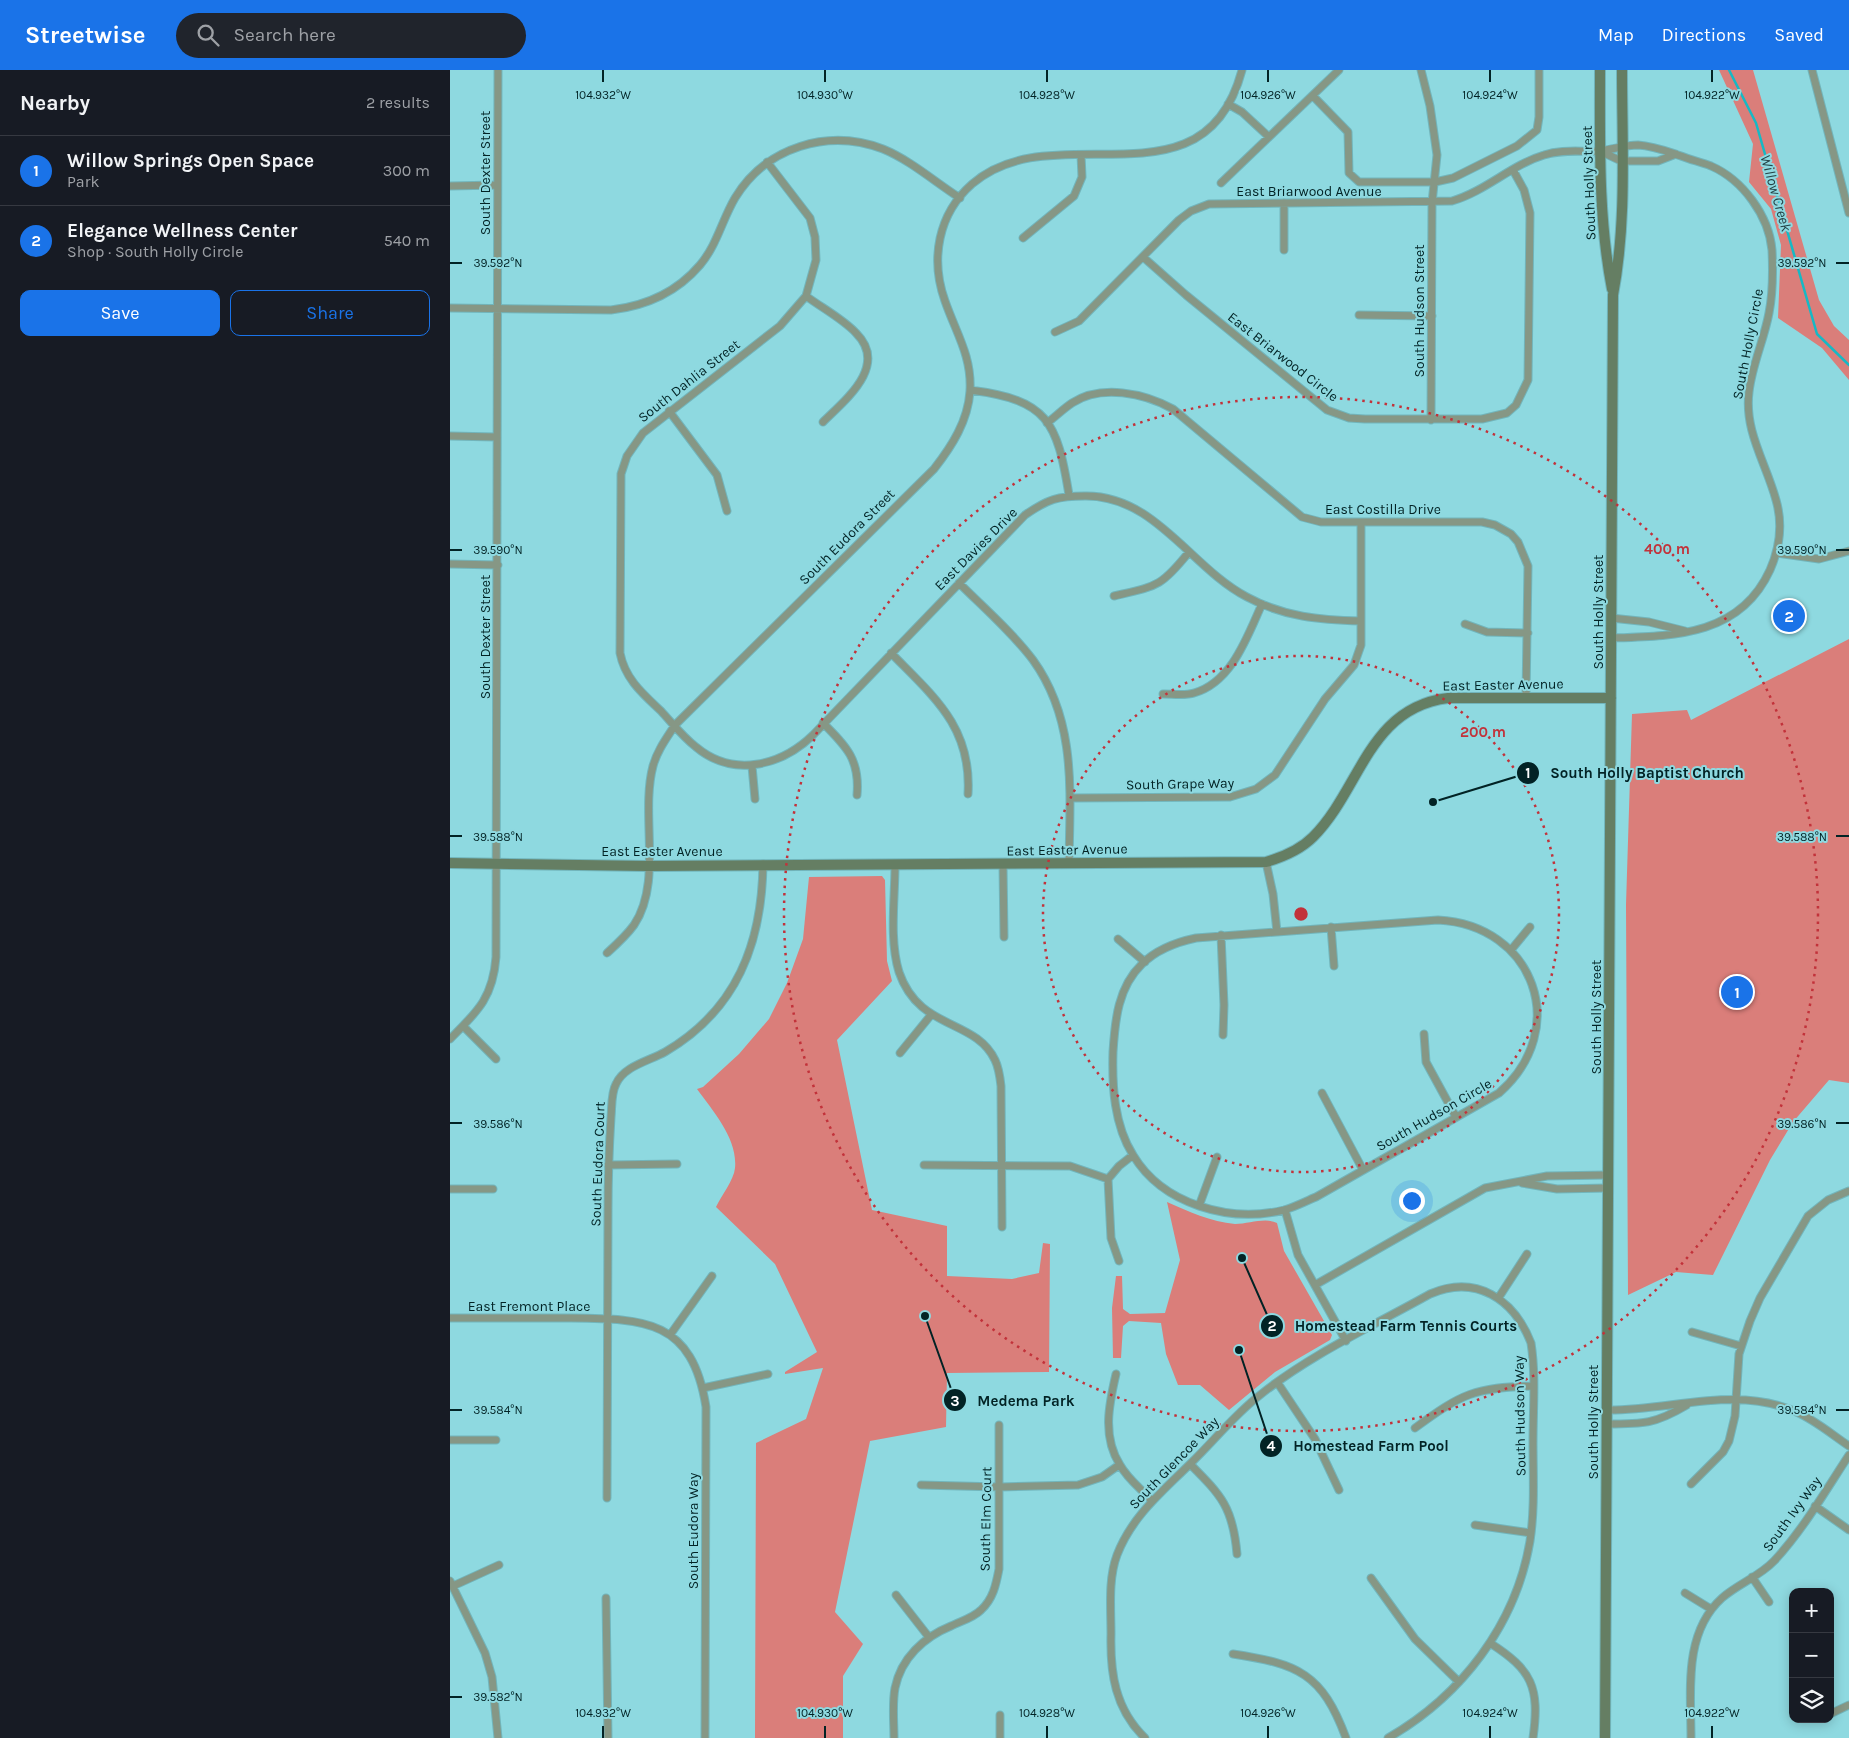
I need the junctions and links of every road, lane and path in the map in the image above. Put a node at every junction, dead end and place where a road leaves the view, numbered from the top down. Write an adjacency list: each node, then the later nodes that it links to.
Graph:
1 (498, 70): 21 (street, South Dexter Street)
2 (1242, 70): 10 (street, South Eudora Street)
3 (1339, 70): 9 (street)
4 (1421, 70): 19 (street, South Hudson Street)
5 (1539, 70): 19 (street)
6 (1600, 70): 13 (main road, South Holly Street)
7 (1622, 70): 12 (main road, South Holly Street)
8 (1812, 70): 26 (street)
9 (1313, 96): 11 (street); 19 (street)
10 (1228, 104): 11 (street); 14 (street, South Eudora Street)
11 (1269, 137): 20 (street)
12 (1622, 145): 13 (street, South Holly Circle); 15 (street, South Holly Circle); 16 (main road, South Holly Street)
13 (1600, 151): 16 (street); 18 (street, East Briarwood Avenue); 30 (main road, South Holly Street)
14 (1081, 154): 23 (street, South Eudora Street); 27 (street)
15 (1676, 154): 16 (street); 49 (street, South Holly Circle)
16 (1622, 161): 30 (main road, South Holly Street)
17 (767, 162): 23 (street); 31 (street, South Dahlia Street); 33 (street)
18 (1513, 170): 24 (street, East Briarwood Avenue); 39 (street, East Briarwood Circle)
19 (1435, 182): 24 (street, South Hudson Street)
20 (1221, 183)
21 (497, 185): 22 (street); 33 (street, South Dexter Street)
22 (450, 186)
23 (960, 198): 37 (street, South Eudora Street)
24 (1432, 202): 25 (street, East Briarwood Avenue); 35 (street, South Hudson Street)
25 (1284, 203): 28 (street); 29 (street, East Briarwood Avenue)
26 (1849, 213)
27 (1023, 238)
28 (1284, 250)
29 (1143, 257): 36 (street, East Briarwood Avenue); 39 (street, East Briarwood Circle)
30 (1613, 295): 55 (main road, South Holly Street)
31 (806, 296): 38 (street, South Dahlia Street); 40 (street)
32 (450, 308): 33 (street)
33 (496, 308): 43 (street, South Dexter Street)
34 (1359, 315): 35 (street)
35 (1432, 316): 39 (street, South Hudson Street)
36 (1055, 332)
37 (970, 390): 41 (street); 66 (street, South Eudora Street)
38 (669, 411): 45 (street); 66 (street, South Dahlia Street)
39 (1431, 420)
40 (822, 422)
41 (1047, 423): 44 (street); 46 (street, East Costilla Drive)
42 (450, 436): 43 (street)
43 (496, 437): 51 (street, South Dexter Street)
44 (1069, 495): 48 (street, East Davies Drive); 52 (street, East Davies Drive)
45 (727, 511)
46 (1361, 522): 56 (street, South Grape Way); 59 (street, East Costilla Drive)
47 (1849, 551): 49 (street)
48 (1190, 552): 53 (street); 54 (street, East Davies Drive)
49 (1777, 553): 58 (street, South Holly Circle)
50 (450, 564): 51 (street)
51 (498, 565): 75 (street, South Dexter Street)
52 (959, 583): 61 (street, East Davies Drive); 70 (street)
53 (1114, 596)
54 (1262, 604): 56 (street, East Davies Drive); 62 (street)
55 (1612, 618): 58 (street, South Holly Circle); 60 (main road, South Holly Street)
56 (1362, 620): 70 (street, South Grape Way)
57 (1466, 624): 59 (street)
58 (1687, 631): 60 (street, South Holly Circle)
59 (1528, 633): 63 (street, East Costilla Drive)
60 (1611, 638): 64 (main road, South Holly Street)
61 (891, 653): 65 (street, East Davies Drive); 68 (street)
62 (1163, 694)
63 (1526, 697): 64 (main road, East Easter Avenue); 72 (main road, East Easter Avenue)
64 (1611, 698): 106 (main road, South Holly Street)
65 (823, 723): 67 (street, East Davies Drive); 69 (street)
66 (674, 726): 67 (street, East Davies Drive); 79 (street, South Eudora Street)
67 (752, 766): 71 (street)
68 (968, 794)
69 (857, 795)
70 (1070, 798): 74 (street)
71 (754, 799)
72 (1266, 862): 74 (main road, East Easter Avenue); 82 (street)
73 (450, 863): 75 (main road, East Easter Avenue)
74 (1069, 863): 78 (main road, East Easter Avenue)
75 (496, 864): 79 (main road, East Easter Avenue); 91 (street, South Dexter Street)
76 (762, 864): 77 (main road, East Easter Avenue); 79 (main road, East Easter Avenue); 102 (street, South Eudora Court)
77 (895, 865): 78 (main road, East Easter Avenue); 90 (street)
78 (1003, 865): 84 (street)
79 (648, 866): 87 (street, South Eudora Street)
80 (1530, 927): 86 (street)
81 (1331, 928): 82 (street, South Hudson Circle); 86 (street, South Hudson Circle); 89 (street)
82 (1277, 932): 83 (street, South Hudson Circle)
83 (1220, 936): 88 (street, South Hudson Circle); 93 (street)
84 (1004, 938)
85 (1118, 939): 88 (street)
86 (1511, 950): 98 (street, South Hudson Circle)
87 (607, 953)
88 (1145, 962): 99 (street, South Hudson Circle)
89 (1334, 966)
90 (931, 1015): 95 (street); 104 (street)
91 (463, 1026): 94 (street, South Dexter Street); 96 (street)
92 (1424, 1034): 98 (street)
93 (1222, 1035)
94 (450, 1039)
95 (900, 1053)
96 (496, 1059)
97 (1322, 1093): 105 (street)
98 (1456, 1117): 105 (street, South Hudson Circle)
99 (1132, 1155): 107 (street); 113 (street, South Hudson Circle)
100 (1216, 1157): 113 (street)
101 (677, 1164): 102 (street)
102 (608, 1165): 122 (street, South Eudora Court)
103 (924, 1165): 104 (street)
104 (1002, 1167): 107 (street); 115 (street)
105 (1363, 1170): 114 (street, South Hudson Circle)
106 (1608, 1176): 108 (street); 109 (main road, South Holly Street)
107 (1108, 1179): 117 (street)
108 (1517, 1182): 109 (street); 119 (street)
109 (1608, 1188): 134 (main road, South Holly Street)
110 (450, 1189): 111 (street)
111 (493, 1189)
112 (1849, 1191): 126 (street)
113 (1199, 1206): 114 (street, South Hudson Circle)
114 (1284, 1210): 119 (street)
115 (1002, 1227)
116 (1527, 1254): 120 (street)
117 (1119, 1261)
118 (712, 1276): 124 (street)
119 (1315, 1285): 125 (street)
120 (1499, 1298): 125 (street, South Hudson Way); 130 (street, South Hudson Way)
121 (450, 1318): 122 (street, East Fremont Place)
122 (608, 1319): 124 (street, South Eudora Way); 148 (street, South Eudora Court)
123 (1692, 1332): 126 (street)
124 (670, 1335): 131 (street, South Eudora Way)
125 (1346, 1341): 129 (street, South Glencoe Way)
126 (1741, 1346): 132 (street)
127 (768, 1374): 131 (street)
128 (1116, 1374): 143 (street)
129 (1277, 1382): 142 (street, South Glencoe Way); 147 (street)
130 (1533, 1386): 137 (street); 153 (street, South Hudson Way)
131 (703, 1388): 174 (street, South Eudora Way)
132 (1735, 1399): 133 (street); 140 (street); 144 (street)
133 (1688, 1404): 134 (street); 135 (street)
134 (1607, 1410): 135 (main road, South Holly Street)
135 (1607, 1424): 180 (main road, South Holly Street)
136 (999, 1425): 146 (street, South Elm Court)
137 (1415, 1428)
138 (450, 1440): 139 (street)
139 (496, 1440)
140 (1849, 1446)
141 (1849, 1455): 150 (street, South Ivy Way)
142 (1190, 1464): 149 (street, South Glencoe Way); 154 (street)
143 (1119, 1465): 146 (street); 149 (street)
144 (1690, 1484)
145 (920, 1485): 146 (street)
146 (1000, 1487): 164 (street, South Elm Court)
147 (1340, 1490)
148 (607, 1498)
149 (1152, 1500): 171 (street, South Glencoe Way)
150 (1815, 1506): 152 (street); 156 (street, South Ivy Way)
151 (1475, 1525): 153 (street)
152 (1849, 1530)
153 (1531, 1533): 165 (street, South Hudson Way)
154 (1237, 1554)
155 (499, 1565): 158 (street)
156 (1752, 1577): 162 (street); 163 (street, South Ivy Way)
157 (1371, 1578): 167 (street)
158 (452, 1583): 172 (street)
159 (1685, 1593): 163 (street)
160 (896, 1595): 164 (street)
161 (606, 1598): 173 (street)
162 (1768, 1602)
163 (1712, 1609): 181 (street, South Ivy Way)
164 (928, 1636): 175 (street, South Elm Court)
165 (1490, 1643): 167 (street, South Hudson Way); 179 (street)
166 (1233, 1654): 177 (street)
167 (1459, 1682): 178 (street, South Hudson Way)
168 (1849, 1705): 169 (street)
169 (1834, 1712)
170 (1000, 1715): 176 (street)
171 (1143, 1737)
172 (498, 1738)
173 (608, 1738)
174 (705, 1738)
175 (894, 1738)
176 (1000, 1738)
177 (1346, 1738)
178 (1388, 1738)
179 (1534, 1738)
180 (1606, 1738)
181 (1691, 1738)

